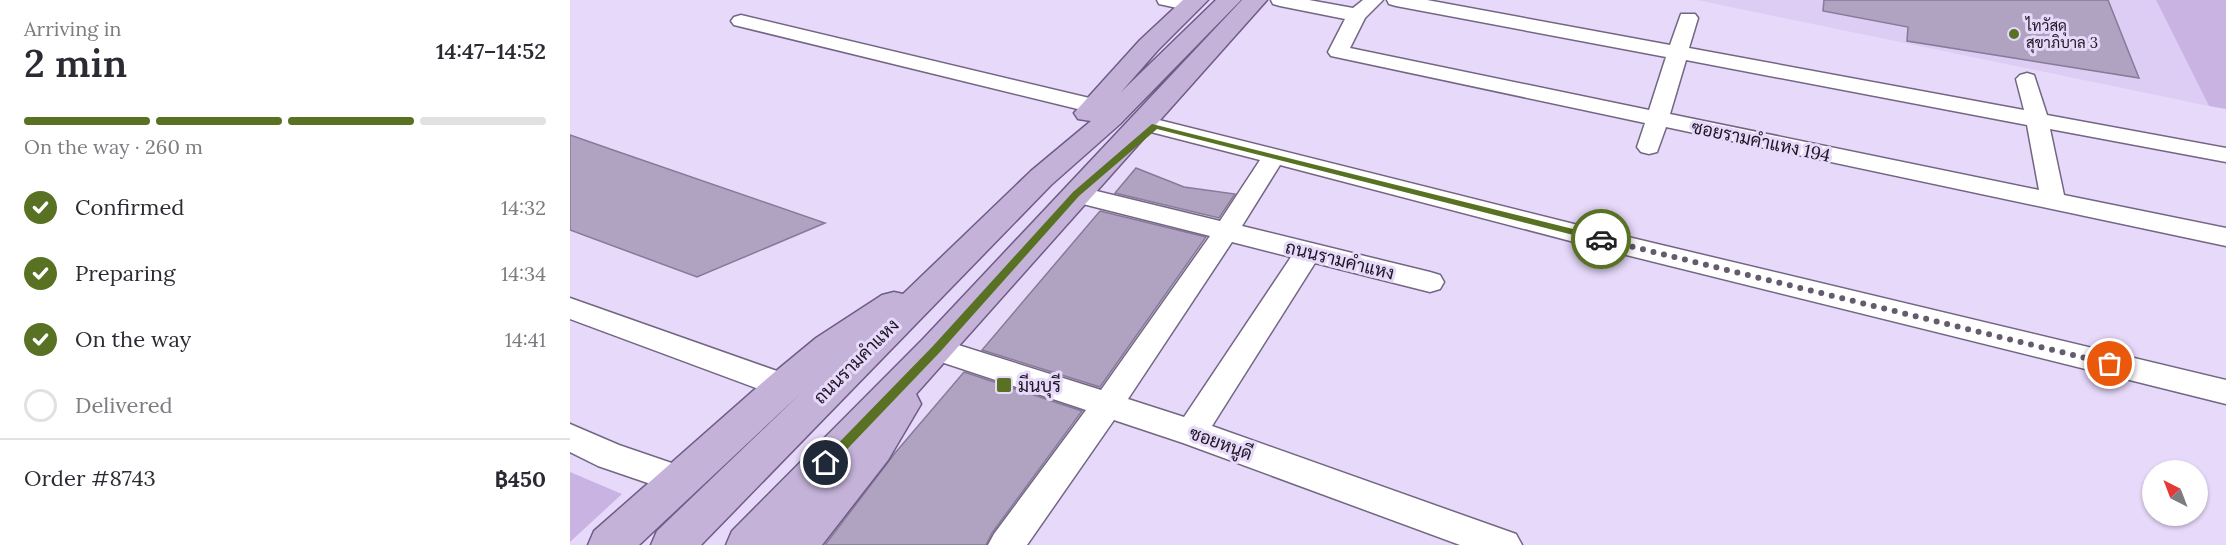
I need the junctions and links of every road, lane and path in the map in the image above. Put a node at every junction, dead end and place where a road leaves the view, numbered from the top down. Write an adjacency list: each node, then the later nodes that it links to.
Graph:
1 (1229, 0): 18 (main road, ถนนรามคำแหง)
2 (1255, 0): 19 (main road)
3 (1280, 0): 6 (street, ซอยรามคำแหง 194); 14 (main road)
4 (1396, 0): 9 (street)
5 (1184, 2): 11 (main road, ถนนรามคำแหง)
6 (1365, 8): 12 (street, ซอยรามคำแหง 194)
7 (1688, 18): 9 (street)
8 (741, 21): 11 (street)
9 (1677, 52): 12 (street); 13 (street)
10 (2027, 80): 13 (street)
11 (1094, 106): 18 (main road, ถนนรามคำแหง)
12 (1658, 119): 15 (street); 20 (street, ซอยรามคำแหง 194)
13 (2037, 120): 16 (street); 20 (street)
14 (1155, 126): 17 (street); 19 (main road)
15 (1649, 147)
16 (2226, 155)
17 (1274, 156): 21 (street); 29 (street)
18 (1041, 178): 24 (main road, ถนนรามคำแหง)
19 (1076, 194): 21 (street, ถนนรามคำแหง); 27 (main road)
20 (2053, 201): 22 (street, ซอยรามคำแหง 194)
21 (1227, 232): 23 (street, ถนนรามคำแหง); 30 (street)
22 (2226, 237)
23 (1308, 252): 25 (street, ถนนรามคำแหง); 31 (street)
24 (940, 278): 28 (main road); 36 (main road, ถนนรามคำแหง)
25 (1430, 282)
26 (570, 308): 28 (street)
27 (936, 349): 30 (street, ซอยหนูดี); 34 (main road); 37 (main road)
28 (783, 386): 33 (main road)
29 (2226, 392)
30 (1108, 405): 31 (street, ซอยหนูดี); 38 (street)
31 (1191, 432): 39 (street, ซอยหนูดี)
32 (570, 437): 33 (street)
33 (680, 480): 35 (main road)
34 (800, 544)
35 (609, 545)
36 (672, 545)
37 (747, 545)
38 (1006, 545)
39 (1504, 545)

